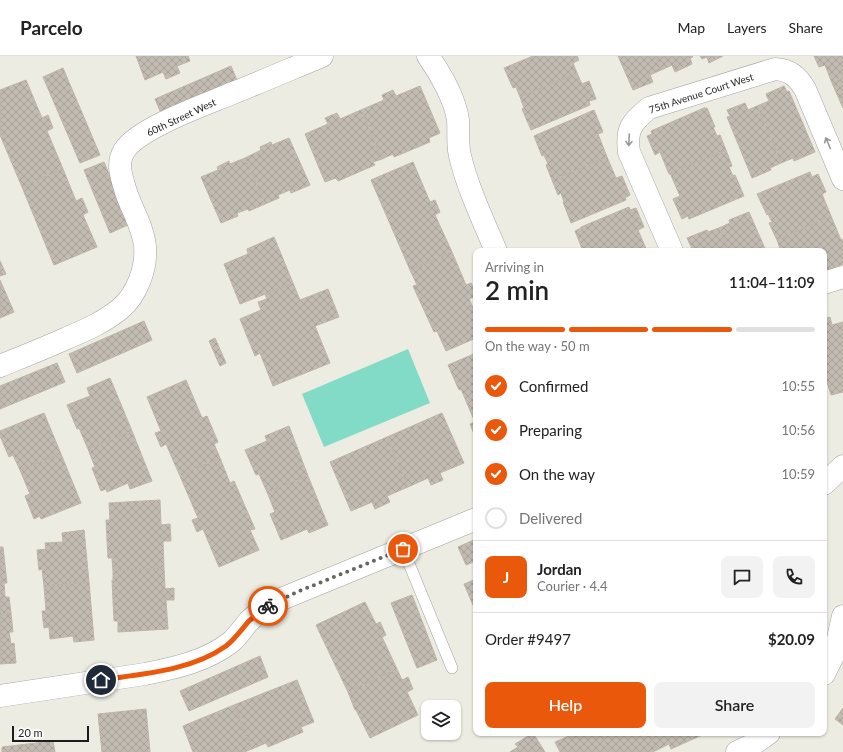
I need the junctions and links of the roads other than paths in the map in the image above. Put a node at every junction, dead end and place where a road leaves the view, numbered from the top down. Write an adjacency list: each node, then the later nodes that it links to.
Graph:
1 (322, 56): 8 (street, 60th Street West)
2 (428, 56): 4 (street)
3 (843, 179): 5 (street, 75th Avenue Court West, one-way to 5)
4 (495, 248)
5 (671, 248)
6 (843, 276): 7 (street)
7 (827, 282)
8 (0, 366)
9 (843, 466): 10 (street)
10 (827, 481)
11 (473, 521): 12 (street)
12 (403, 549): 14 (lane); 16 (street)
13 (843, 616): 15 (street)
14 (452, 668)
15 (827, 668)
16 (0, 696)
17 (765, 736): 18 (street)
18 (737, 752)

